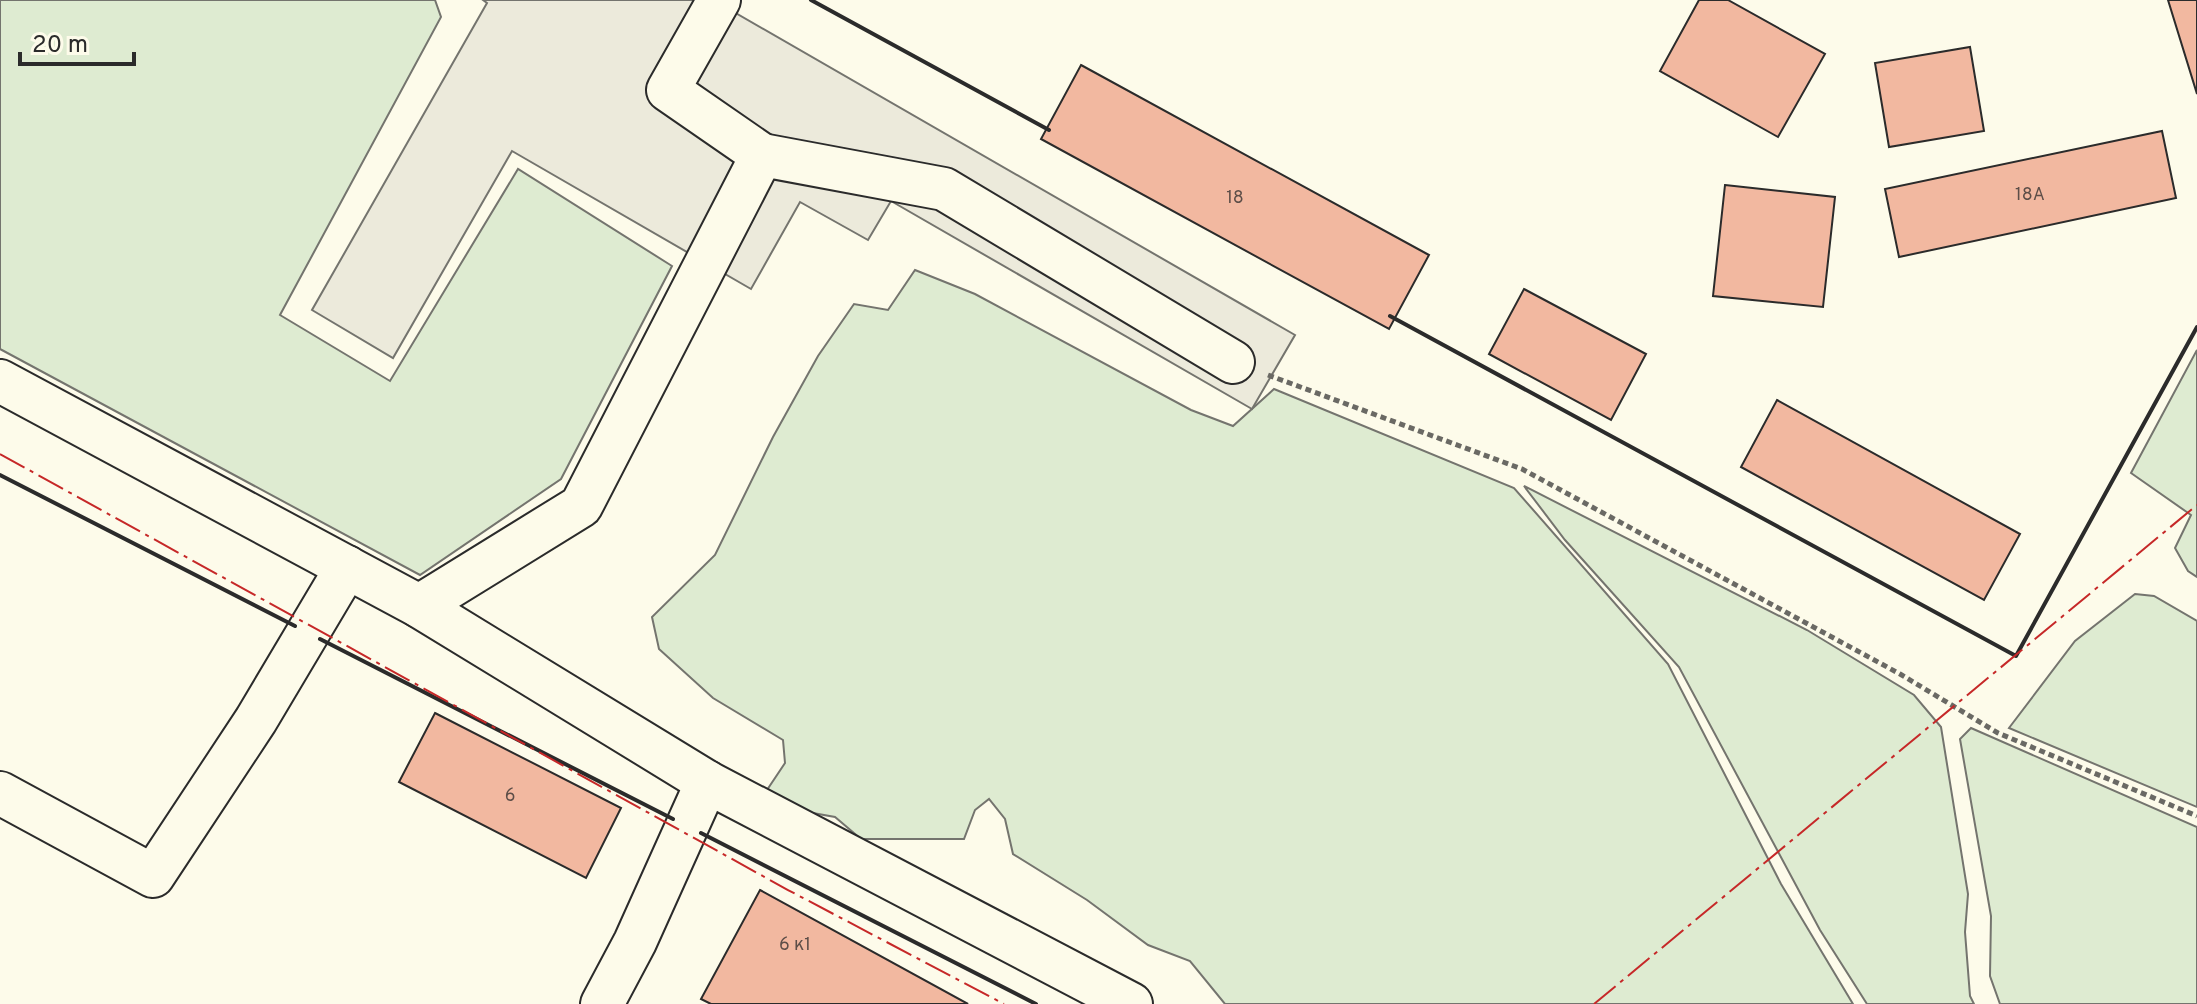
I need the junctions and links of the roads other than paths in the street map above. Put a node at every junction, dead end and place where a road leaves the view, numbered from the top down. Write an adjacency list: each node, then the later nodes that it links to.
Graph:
1 (719, 0): 2 (lane)
2 (762, 155): 3 (lane); 6 (lane)
3 (1233, 362)
4 (0, 381): 5 (lane)
5 (347, 567): 6 (lane); 8 (lane)
6 (419, 606): 7 (lane)
7 (707, 782): 9 (lane); 10 (lane)
8 (0, 793)
9 (602, 1004)
10 (1131, 1004)

